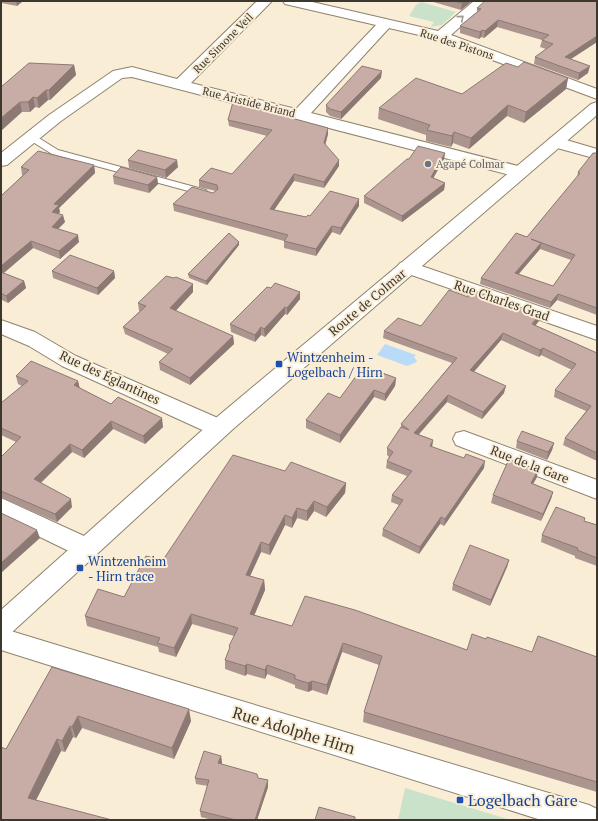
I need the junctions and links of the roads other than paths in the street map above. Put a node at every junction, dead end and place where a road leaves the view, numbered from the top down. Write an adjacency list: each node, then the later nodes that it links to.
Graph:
1 (264, 1): 6 (street, Rue Simone Veil)
2 (290, 1): 4 (street, Rue des Pistons)
3 (482, 1): 5 (street, one-way to 3)
4 (386, 23): 5 (street, Rue des Pistons); 9 (street)
5 (441, 36): 7 (street, Rue des Pistons)
6 (180, 84): 9 (street, Rue Aristide Briand); 10 (street, Rue Aristide Briand)
7 (597, 94)
8 (597, 107): 11 (street, Route de Colmar)
9 (300, 115): 14 (street, Rue Aristide Briand)
10 (31, 137): 13 (street, Rue Aristide Briand); 15 (lane)
11 (556, 142): 12 (street); 14 (street, Route de Colmar)
12 (597, 154)
13 (1, 161)
14 (520, 172): 16 (street, Route de Colmar)
15 (214, 195)
16 (407, 267): 18 (street, Rue Charles Grad); 19 (street, Route de Colmar)
17 (1, 328): 19 (street, Rue des Églantines)
18 (597, 333)
19 (219, 428): 23 (street, Route de Colmar)
20 (464, 439): 21 (street, Rue de la Gare)
21 (597, 490)
22 (1, 507): 23 (street)
23 (86, 548): 24 (street, Route de Colmar)
24 (1, 626)
25 (1, 638): 26 (street, Rue Adolphe Hirn)
26 (589, 820)

